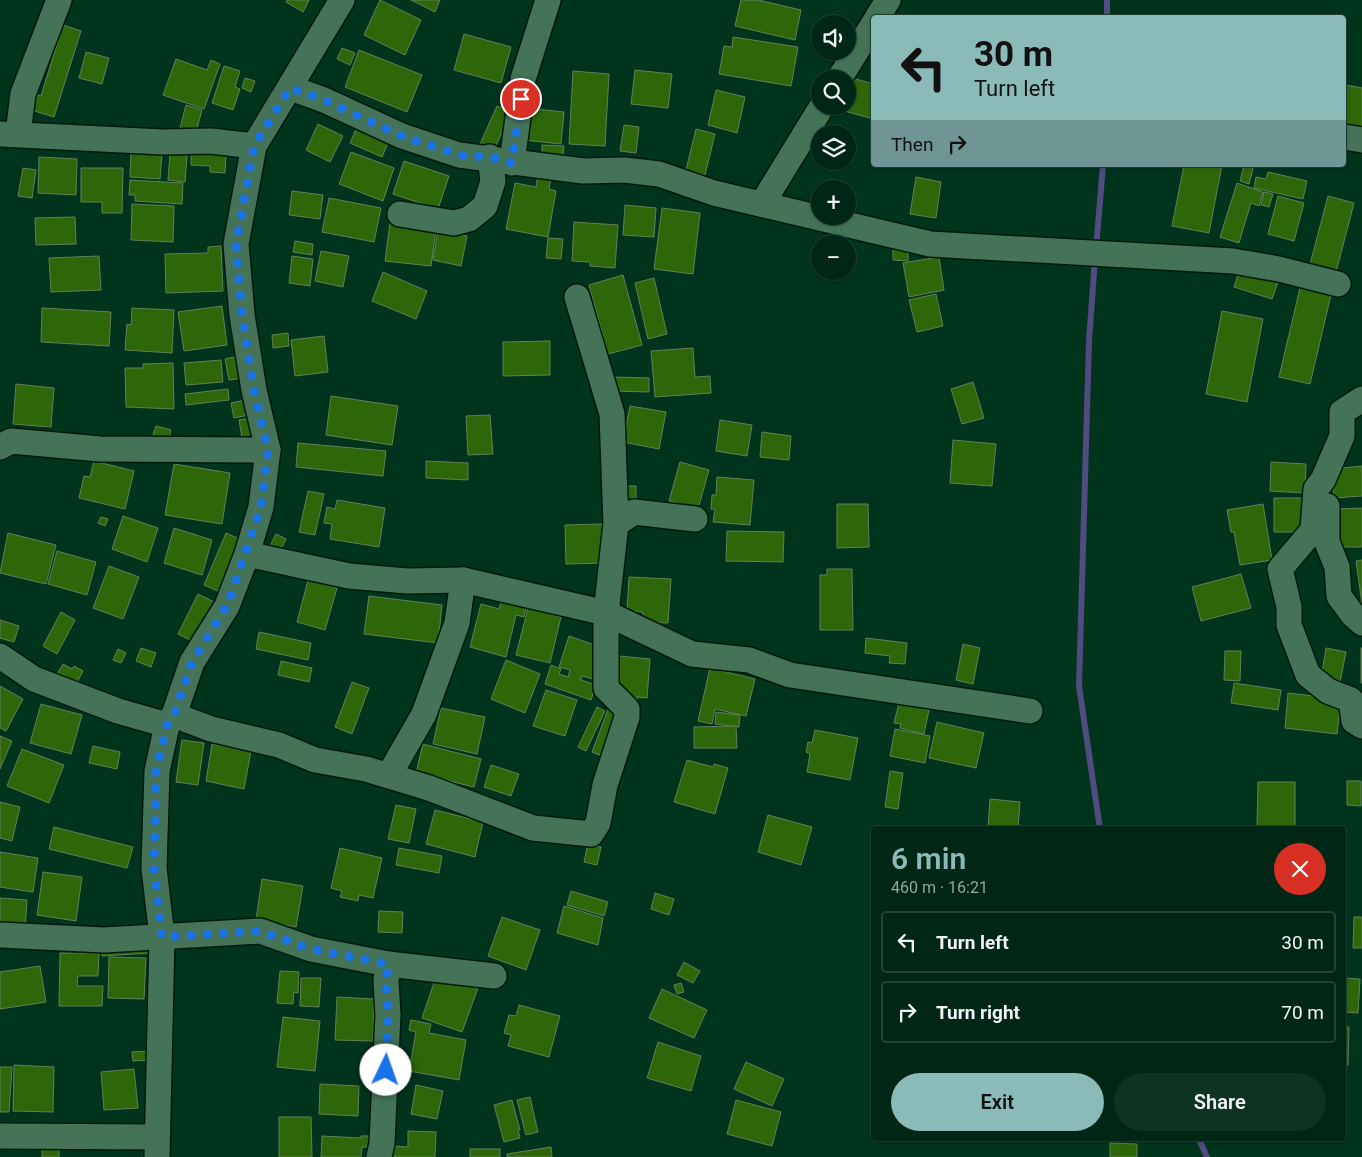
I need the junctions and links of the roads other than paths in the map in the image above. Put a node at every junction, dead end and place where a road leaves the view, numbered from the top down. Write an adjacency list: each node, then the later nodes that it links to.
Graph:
1 (59, 0): 10 (street)
2 (342, 0): 8 (street)
3 (548, 0): 14 (street)
4 (888, 0): 5 (street)
5 (879, 15)
6 (871, 27): 7 (street)
7 (845, 70)
8 (290, 88): 13 (street); 14 (street)
9 (816, 115): 15 (street)
10 (9, 134): 13 (street)
11 (1346, 137): 12 (street)
12 (1362, 140)
13 (254, 146): 21 (street)
14 (501, 160): 15 (street); 16 (street)
15 (762, 204): 17 (street)
16 (400, 214)
17 (1338, 284)
18 (577, 297): 24 (street)
19 (1362, 399): 22 (street)
20 (0, 447): 21 (street)
21 (268, 450): 25 (street)
22 (1329, 462): 28 (street); 32 (street)
23 (695, 519): 24 (street)
24 (616, 524): 27 (street)
25 (247, 554): 26 (street); 31 (street)
26 (463, 580): 27 (street); 33 (street)
27 (606, 613): 30 (street); 33 (street)
28 (1362, 623)
29 (0, 656): 31 (street)
30 (1030, 711)
31 (171, 720): 33 (street); 35 (street)
32 (1362, 726)
33 (388, 775)
34 (0, 935): 35 (street)
35 (162, 937): 36 (street); 39 (street)
36 (388, 964): 37 (street); 40 (street)
37 (494, 976)
38 (0, 1136): 39 (street)
39 (156, 1147)
40 (379, 1157)

